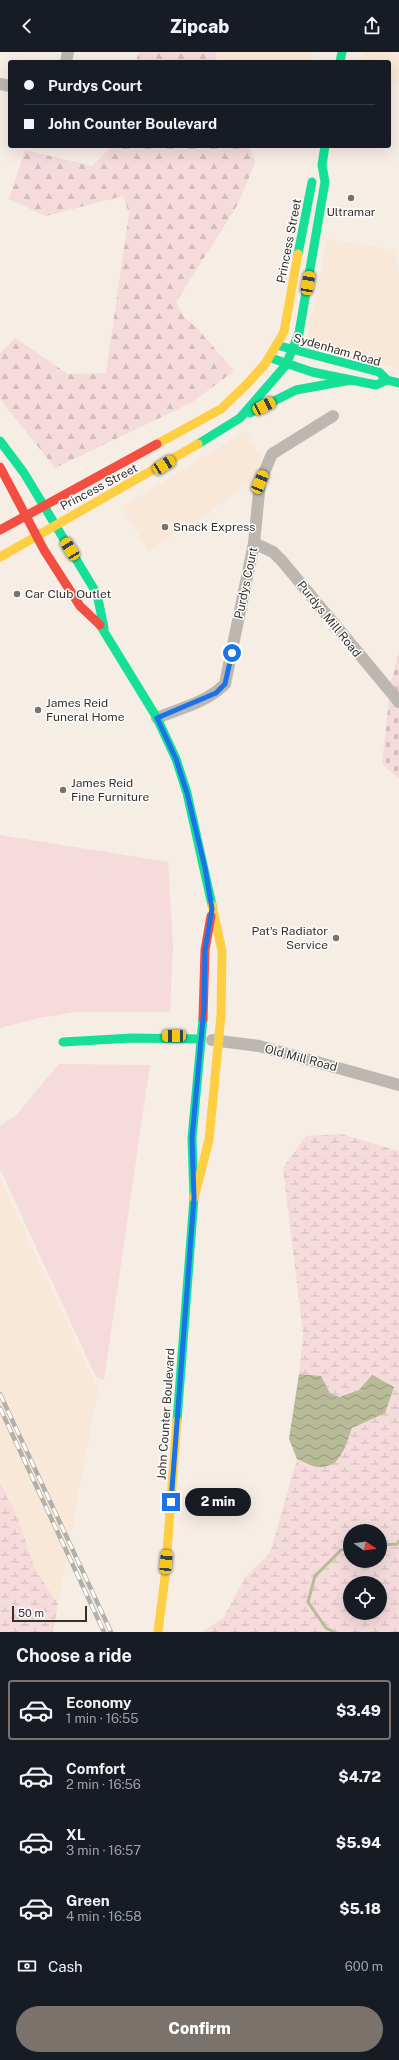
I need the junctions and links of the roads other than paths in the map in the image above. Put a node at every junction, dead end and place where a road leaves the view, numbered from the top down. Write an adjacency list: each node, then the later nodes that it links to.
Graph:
1 (325, 148): 2 (main road, Princess Street)
2 (322, 165): 3 (main road, Princess Street); 4 (main road, Princess Street)
3 (278, 345): 4 (main road, Sydenham Road); 5 (main road, Princess Street)
4 (293, 350): 6 (main road, Princess Street); 8 (main road, Sydenham Road)
5 (270, 357): 6 (main road, Sydenham Road); 14 (main road, Princess Street)
6 (286, 365): 7 (main road, Sydenham Road); 11 (main road, Princess Street)
7 (351, 380): 8 (main road, Sydenham Road); 11 (main road)
8 (387, 380): 9 (main road, Sydenham Road)
9 (399, 383)
10 (333, 416): 19 (street, Purdys Court)
11 (240, 418): 16 (main road, Princess Street)
12 (0, 441): 14 (main road, John Counter Boulevard)
13 (0, 467): 15 (main road, John Counter Boulevard)
14 (43, 505): 15 (main road, Princess Street); 16 (main road, John Counter Boulevard)
15 (25, 515): 17 (main road, Princess Street); 18 (main road, John Counter Boulevard)
16 (55, 524): 18 (main road, Princess Street); 21 (main road, John Counter Boulevard)
17 (0, 530)
18 (36, 536): 20 (main road, Princess Street); 21 (main road, John Counter Boulevard)
19 (254, 543): 22 (street, Purdys Mill Road); 23 (street, Purdys Court)
20 (0, 557)
21 (104, 628): 23 (main road, John Counter Boulevard)
22 (399, 702)
23 (157, 718): 24 (main road, John Counter Boulevard)
24 (212, 909): 25 (main road, John Counter Boulevard); 26 (main road, John Counter Boulevard)
25 (201, 1039): 26 (street, Old Mill Road); 27 (main road); 29 (main road, John Counter Boulevard)
26 (218, 1040): 28 (street, Old Mill Road); 29 (main road, John Counter Boulevard)
27 (63, 1042)
28 (399, 1085)
29 (194, 1198): 30 (main road, John Counter Boulevard)
30 (158, 1632)

